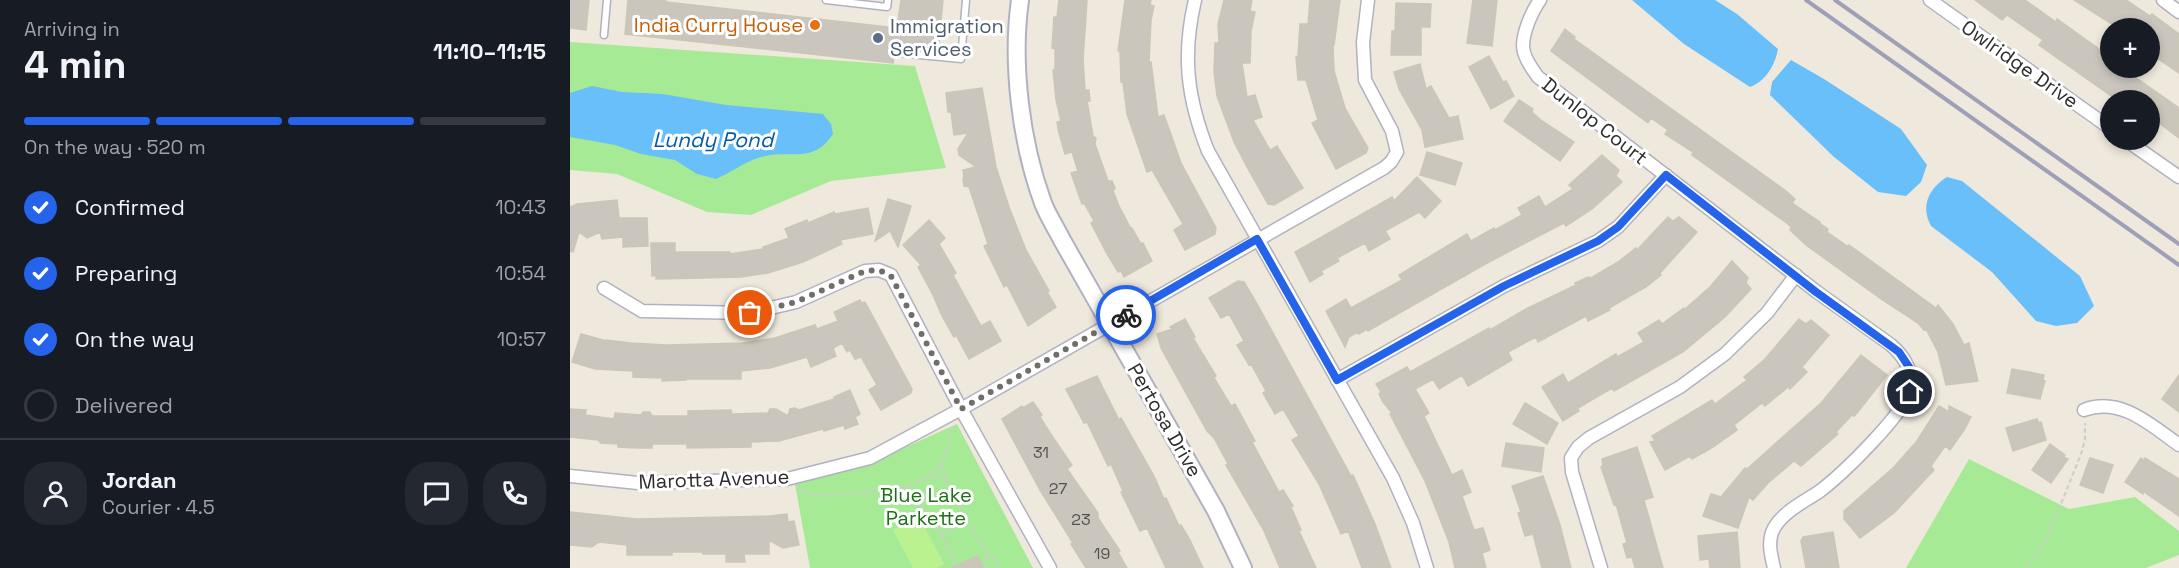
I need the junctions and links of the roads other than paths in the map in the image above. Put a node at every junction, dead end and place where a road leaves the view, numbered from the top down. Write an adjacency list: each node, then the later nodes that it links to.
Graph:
1 (607, 0): 12 (lane)
2 (831, 0): 3 (lane)
3 (888, 0)
4 (966, 0): 13 (lane)
5 (1020, 0): 21 (street, Pertosa Drive)
6 (1195, 0): 18 (street)
7 (1368, 0): 18 (street, Marotta Avenue)
8 (1540, 0): 16 (street, Dunlop Court)
9 (1930, 0): 14 (street, Owlridge Drive)
10 (2163, 0): 11 (street)
11 (2179, 12)
12 (604, 35)
13 (899, 53)
14 (2100, 121)
15 (2140, 150): 17 (street)
16 (1666, 175): 19 (street, Dunlop Court); 22 (street)
17 (2179, 177)
18 (1257, 239): 21 (street, Marotta Avenue); 22 (street)
19 (1796, 276): 30 (street); 31 (street, Dunlop Court)
20 (604, 288): 23 (street)
21 (1110, 324): 23 (street, Marotta Avenue); 28 (street, Pertosa Drive)
22 (1337, 380): 29 (street)
23 (961, 409): 26 (street, Marotta Avenue); 27 (street)
24 (2084, 410): 25 (street)
25 (2179, 445)
26 (570, 476)
27 (1050, 568)
28 (1243, 568)
29 (1427, 568)
30 (1600, 568)
31 (1774, 568)

